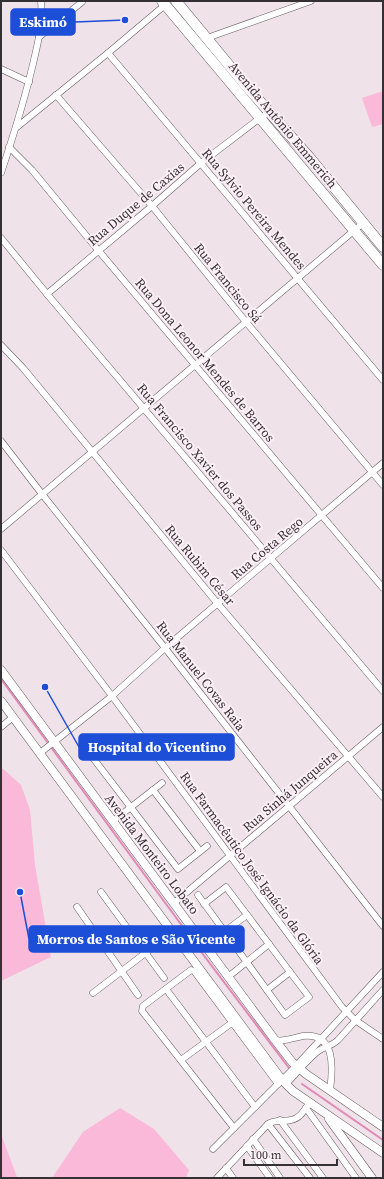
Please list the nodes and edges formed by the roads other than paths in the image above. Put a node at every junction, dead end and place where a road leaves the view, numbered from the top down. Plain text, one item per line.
1 (41, 1) edge
2 (176, 1) edge
3 (312, 1) edge
4 (82, 2) edge
5 (163, 3) edge
6 (296, 3) edge
7 (39, 36) junction
8 (207, 38) junction
9 (108, 53) junction
10 (1, 69) edge
11 (29, 82) junction
12 (56, 96) junction
13 (270, 112) junction
14 (260, 118) junction
15 (16, 127) junction
16 (9, 147) junction
17 (310, 158) junction
18 (201, 163) junction
19 (300, 166) junction
20 (1, 174) edge
21 (152, 206) junction
22 (363, 223) junction
23 (354, 231) junction
24 (1, 238) edge
25 (383, 246) edge
26 (98, 250) junction
27 (383, 265) edge
28 (298, 279) junction
29 (47, 294) junction
30 (246, 322) junction
31 (1, 345) edge
32 (195, 365) junction
33 (383, 380) edge
34 (144, 408) junction
35 (1, 441) edge
36 (92, 452) junction
37 (383, 463) edge
38 (372, 472) junction
39 (383, 485) edge
40 (42, 494) junction
41 (322, 516) junction
42 (1, 529) edge
43 (1, 550) edge
44 (271, 558) junction
45 (383, 588) edge
46 (218, 604) junction
47 (165, 648) junction
48 (1, 670) edge
49 (383, 691) edge
50 (112, 696) junction
51 (1, 700) edge
52 (13, 717) junction
53 (1, 727) edge
54 (383, 727) edge
55 (52, 743) junction
56 (41, 752) junction
57 (349, 756) junction
58 (93, 758) dead end
59 (162, 783) dead end
60 (154, 790) junction
61 (383, 797) edge
62 (289, 806) junction
63 (131, 807) junction
64 (113, 821) junction
65 (207, 846) dead end
66 (200, 851) junction
67 (229, 856) junction
68 (101, 892) dead end
69 (198, 895) dead end
70 (174, 903) junction
71 (204, 904) junction
72 (76, 907) dead end
73 (247, 915) junction
74 (383, 926) edge
75 (173, 932) junction
76 (224, 932) junction
77 (269, 944) junction
78 (146, 953) junction
79 (246, 962) junction
80 (122, 971) junction
81 (290, 972) junction
82 (383, 972) edge
83 (228, 977) junction
84 (164, 978) dead end
85 (166, 989) junction
86 (267, 990) junction
87 (383, 990) edge
88 (93, 993) dead end
89 (138, 995) dead end
90 (344, 1010) junction
91 (355, 1020) junction
92 (233, 1022) junction
93 (275, 1040) junction
94 (320, 1040) junction
95 (383, 1040) edge
96 (206, 1042) junction
97 (327, 1047) junction
98 (181, 1060) junction
99 (298, 1068) junction
100 (282, 1083) junction
101 (330, 1090) junction
102 (308, 1105) junction
103 (256, 1107) junction
104 (325, 1114) junction
105 (280, 1120) junction
106 (268, 1124) junction
107 (383, 1127) edge
108 (234, 1128) junction
109 (253, 1139) junction
110 (247, 1146) junction
111 (213, 1149) dead end
112 (383, 1153) edge
113 (226, 1168) junction
114 (217, 1178) edge
115 (233, 1178) edge
116 (270, 1178) edge
117 (280, 1178) edge
118 (310, 1178) edge
119 (323, 1178) edge
120 (356, 1178) edge
121 (372, 1178) edge

1 - 7 street
2 - 8 main road, Avenida Antônio Emmerich
3 - 6 street
4 - 7 street
5 - 9 street
5 - 14 main road, Avenida Antônio Emmerich
6 - 8 street
7 - 11 street
8 - 13 main road, Avenida Antônio Emmerich
9 - 12 street
9 - 18 street, Rua Sylvio Pereira Mendes
10 - 11 street
11 - 15 street
12 - 15 street
12 - 21 street, Rua Francisco Sá
13 - 14 street, Rua Duque de Caxias
13 - 17 main road, Avenida Antônio Emmerich
14 - 18 street, Rua Duque de Caxias
14 - 19 main road, Avenida Antônio Emmerich
15 - 16 street
16 - 20 street
16 - 26 street, Rua Dona Leonor Mendes de Barros
17 - 19 main road
17 - 22 main road, Avenida Antônio Emmerich
18 - 21 street, Rua Duque de Caxias
18 - 28 street, Rua Sylvio Pereira Mendes
19 - 23 main road, Avenida Antônio Emmerich
21 - 26 street, Rua Duque de Caxias
21 - 30 street, Rua Francisco Sá
22 - 23 street
22 - 25 main road, Avenida Antônio Emmerich
23 - 27 main road, Avenida Antônio Emmerich
23 - 28 street
24 - 29 street, Rua Francisco Xavier dos Passos
26 - 29 street, Rua Duque de Caxias
26 - 32 street, Rua Dona Leonor Mendes de Barros
28 - 30 street
28 - 33 street, Rua Sylvio Pereira Mendes
29 - 34 street, Rua Francisco Xavier dos Passos
30 - 32 street
30 - 38 street, Rua Francisco Sá
31 - 36 street, Rua Rubim César
32 - 34 street
32 - 41 street, Rua Dona Leonor Mendes de Barros
34 - 36 street
34 - 44 street, Rua Francisco Xavier dos Passos
35 - 40 street, Rua Manuel Covas Raia
36 - 40 street
36 - 46 street, Rua Rubim César
37 - 38 street, Rua Costa Rego
38 - 39 street, Rua Francisco Sá
38 - 41 street, Rua Costa Rego
40 - 42 street
40 - 47 street, Rua Manuel Covas Raia
41 - 44 street, Rua Costa Rego
41 - 45 street, Rua Dona Leonor Mendes de Barros
43 - 50 street, Rua Farmacêutico José Ignácio da Glória
44 - 46 street, Rua Costa Rego
44 - 49 street, Rua Francisco Xavier dos Passos
46 - 47 street, Rua Costa Rego
46 - 57 street, Rua Rubim César
47 - 50 street, Rua Costa Rego
47 - 62 street, Rua Manuel Covas Raia
48 - 55 street, Avenida Monteiro Lobato
50 - 55 street, Rua Costa Rego
50 - 67 street, Rua Farmacêutico José Ignácio da Glória
51 - 52 street
52 - 53 street
52 - 56 street
54 - 57 street, Rua Sinhá Junqueira
55 - 56 street, Rua Costa Rego
55 - 64 street, Avenida Monteiro Lobato
56 - 75 street
57 - 61 street, Rua Rubim César
57 - 62 street, Rua Sinhá Junqueira
58 - 63 street
59 - 60 street
60 - 63 street
60 - 66 street
62 - 67 street, Rua Sinhá Junqueira
62 - 74 street, Rua Manuel Covas Raia
63 - 64 street
63 - 66 street
64 - 70 street, Avenida Monteiro Lobato
65 - 66 street
67 - 70 street, Rua Sinhá Junqueira
67 - 90 street, Rua Farmacêutico José Ignácio da Glória
68 - 78 street
69 - 71 street
70 - 83 street, Avenida Monteiro Lobato
71 - 73 street
71 - 76 street
72 - 80 street
73 - 76 street
73 - 77 street
75 - 78 street
75 - 100 street
76 - 79 street
77 - 79 street
77 - 81 street
78 - 80 street
78 - 84 street
79 - 83 street
79 - 86 street
80 - 88 street
80 - 89 street
81 - 86 street
81 - 86 street
82 - 90 street
83 - 93 street, Avenida Monteiro Lobato
85 - 92 street
85 - 96 street
85 - 98 street
87 - 91 street
90 - 91 street, Rua Farmacêutico José Ignácio da Glória
90 - 94 street
91 - 95 street, Rua Farmacêutico José Ignácio da Glória
91 - 97 street
92 - 96 street
92 - 100 street
93 - 94 street
93 - 99 street, Avenida Monteiro Lobato
94 - 97 street
94 - 99 street
96 - 98 street
96 - 103 street
97 - 99 street
97 - 101 street
98 - 108 street
99 - 100 street
99 - 101 street, Avenida Monteiro Lobato
100 - 102 street
100 - 103 street
101 - 107 street, Avenida Monteiro Lobato
102 - 104 street
102 - 105 street
102 - 120 street
103 - 108 street
104 - 112 street
104 - 121 street
105 - 106 street
105 - 119 street
106 - 109 street
106 - 118 street
108 - 111 street
109 - 110 street
109 - 117 street
110 - 113 street
110 - 116 street
113 - 114 street
113 - 115 street

